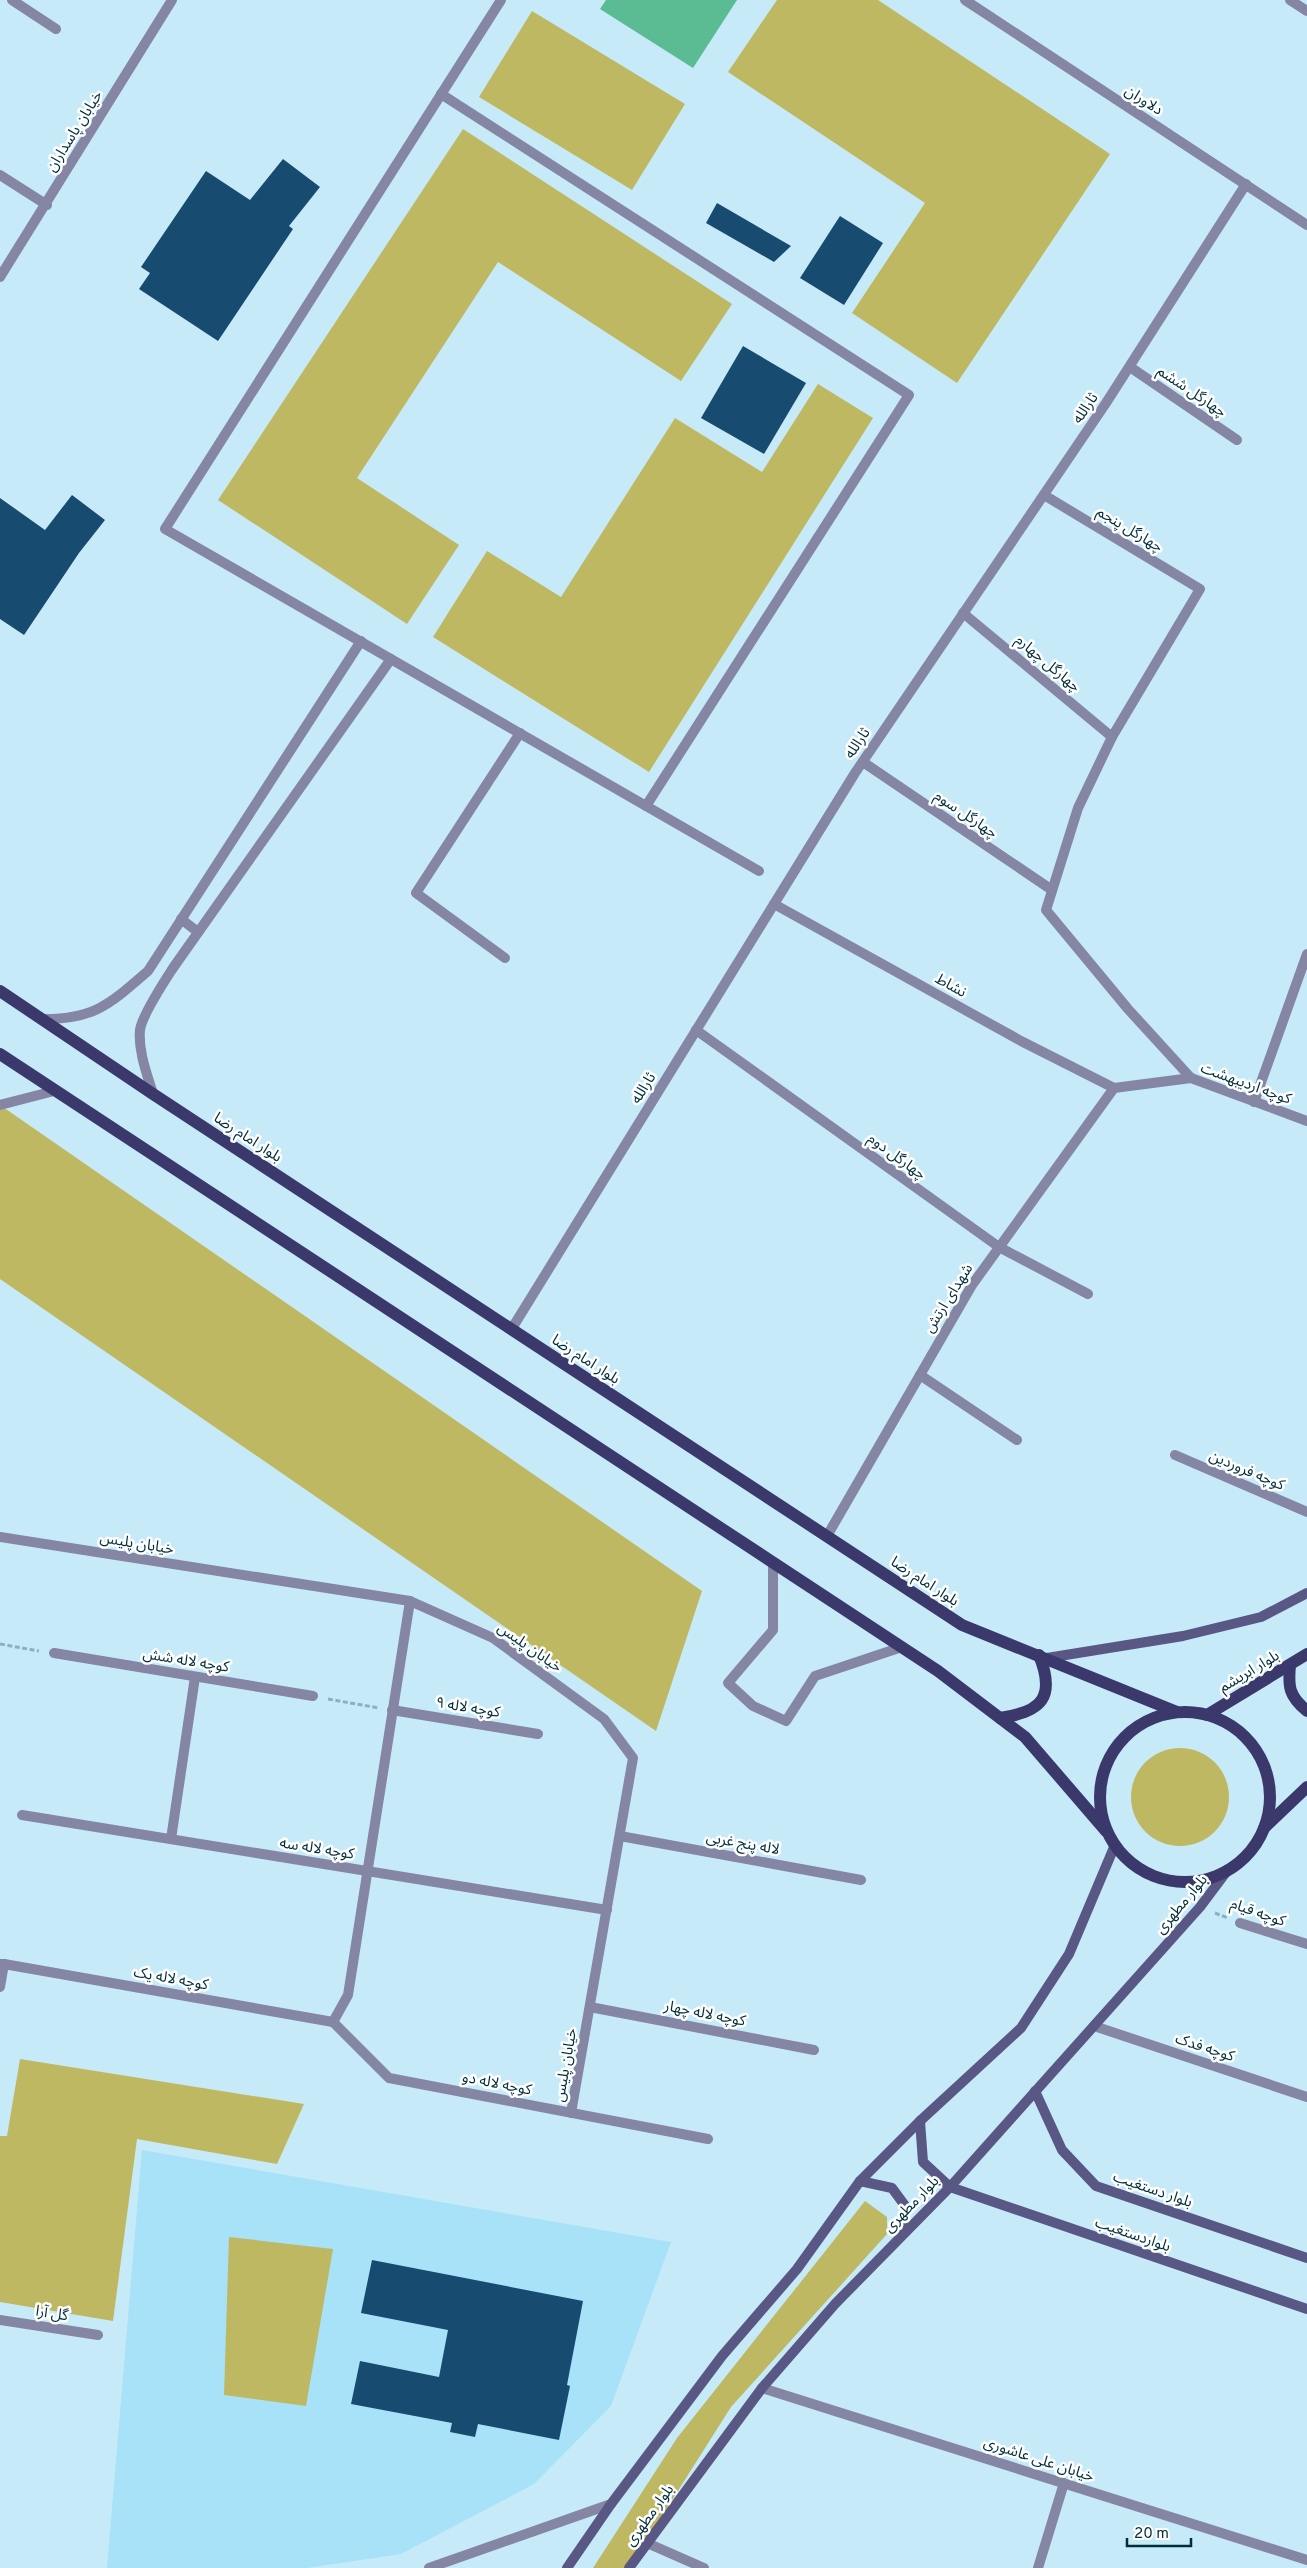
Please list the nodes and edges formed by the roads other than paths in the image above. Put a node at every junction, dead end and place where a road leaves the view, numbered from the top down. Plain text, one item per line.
1 (12, 0) edge
2 (172, 0) edge
3 (501, 0) edge
4 (965, 0) edge
5 (1290, 0) edge
6 (1307, 11) edge
7 (56, 30) dead end
8 (441, 94) junction
9 (0, 175) edge
10 (1246, 184) junction
11 (47, 205) junction
12 (1307, 225) edge
13 (0, 277) edge
14 (1130, 367) junction
15 (1237, 440) dead end
16 (1044, 494) junction
17 (963, 613) junction
18 (361, 641) junction
19 (391, 658) junction
20 (520, 733) junction
21 (1112, 737) junction
22 (863, 762) junction
23 (646, 806) junction
24 (758, 871) dead end
25 (1052, 890) junction
26 (774, 904) junction
27 (181, 919) junction
28 (198, 932) junction
29 (1307, 954) edge
30 (505, 958) dead end
31 (0, 991) edge
32 (41, 1019) junction
33 (696, 1030) junction
34 (0, 1054) edge
35 (1191, 1078) junction
36 (1114, 1088) junction
37 (54, 1091) junction
38 (153, 1094) junction
39 (1254, 1102) junction
40 (0, 1105) edge
41 (1307, 1121) edge
42 (999, 1247) junction
43 (1088, 1294) dead end
44 (511, 1330) junction
45 (920, 1375) junction
46 (1017, 1440) dead end
47 (1175, 1455) dead end
48 (1307, 1512) edge
49 (827, 1536) junction
50 (0, 1537) edge
51 (773, 1562) junction
52 (1307, 1592) edge
53 (410, 1601) junction
54 (902, 1647) junction
55 (54, 1653) road end
56 (1307, 1654) edge
57 (1043, 1657) junction
58 (1290, 1665) junction
59 (195, 1677) junction
60 (313, 1696) road end
61 (392, 1710) junction
62 (1307, 1711) edge
63 (1177, 1712) junction
64 (1207, 1715) junction
65 (1000, 1718) junction
66 (538, 1734) dead end
67 (1307, 1787) edge
68 (22, 1816) dead end
69 (1264, 1828) junction
70 (1106, 1832) junction
71 (620, 1836) junction
72 (171, 1840) junction
73 (1115, 1844) junction
74 (367, 1871) junction
75 (1227, 1871) junction
76 (861, 1880) dead end
77 (607, 1910) junction
78 (1240, 1922) road end
79 (1307, 1944) edge
80 (2, 1964) edge
81 (0, 1987) edge
82 (590, 2006) junction
83 (333, 2022) junction
84 (1094, 2026) junction
85 (814, 2050) dead end
86 (1035, 2092) junction
87 (1307, 2097) edge
88 (571, 2113) junction
89 (920, 2120) junction
90 (708, 2139) dead end
91 (860, 2181) junction
92 (950, 2187) junction
93 (900, 2238) junction
94 (1307, 2258) edge
95 (1307, 2309) edge
96 (0, 2320) edge
97 (98, 2335) dead end
98 (762, 2388) junction
99 (1064, 2483) junction
100 (611, 2504) junction
101 (647, 2543) junction
102 (1307, 2560) edge
103 (429, 2568) edge
104 (567, 2568) edge
105 (629, 2568) edge
106 (704, 2568) edge
107 (1038, 2568) edge

1 - 7 street
2 - 11 street, خیابان پاسداران
3 - 8 street
4 - 10 street, دلاوران
5 - 6 street
8 - 18 street
8 - 23 street
9 - 11 street
10 - 12 street, دلاوران
10 - 14 street, ثارالله
11 - 13 street, خیابان پاسداران
14 - 15 street, چهارگل ششم
14 - 16 street, ثارالله
16 - 17 street, ثارالله
16 - 21 street, چهارگل پنجم
17 - 21 street, چهارگل چهارم
17 - 22 street, ثارالله
18 - 19 street
18 - 27 street
19 - 20 street
19 - 28 street
20 - 23 street
20 - 30 street
21 - 25 street
22 - 25 street, چهارگل سوم
22 - 26 street, ثارالله
23 - 24 street
25 - 35 street
26 - 33 street, ثارالله
26 - 36 street, نشاط
27 - 28 street
27 - 32 street
28 - 38 street
29 - 39 street
31 - 32 main road, بلوار امام رضا
32 - 38 main road, بلوار امام رضا
33 - 42 street, چهارگل دوم
33 - 44 street, ثارالله
34 - 37 main road
35 - 36 street, کوچه اردیبهشت
35 - 39 street, کوچه اردیبهشت
36 - 42 street, شهدای ارتش
37 - 40 street
37 - 51 main road
38 - 44 main road, بلوار امام رضا
39 - 41 street, کوچه اردیبهشت
42 - 43 street, چهارگل دوم
42 - 45 street, شهدای ارتش
44 - 49 main road, بلوار امام رضا
45 - 46 street
45 - 49 street, شهدای ارتش
47 - 48 street, کوچه فروردین
49 - 57 main road, بلوار امام رضا
50 - 53 street, خیابان پلیس
51 - 54 main road
51 - 54 street
52 - 57 main road
53 - 61 street
53 - 71 street, خیابان پلیس
54 - 65 main road
55 - 59 street, کوچه لاله شش
56 - 58 main road, بلوار ابریشم
57 - 63 main road, بلوار امام رضا
57 - 65 main road
58 - 62 main road
58 - 64 main road, بلوار ابریشم
59 - 60 street, کوچه لاله شش
59 - 72 street
61 - 66 street, کوچه لاله ۹
61 - 74 street
63 - 64 main road
63 - 70 main road
64 - 69 main road
65 - 70 main road
67 - 69 main road
68 - 72 street, کوچه لاله سه
69 - 75 main road
70 - 73 main road
71 - 76 street, لاله پنج غربی
71 - 77 street, خیابان پلیس
72 - 74 street, کوچه لاله سه
73 - 75 main road
73 - 89 main road
74 - 77 street, کوچه لاله سه
74 - 83 street
75 - 84 main road, بلوار مطهری
77 - 82 street, خیابان پلیس
78 - 79 street, کوچه قیام
80 - 81 street
80 - 83 street, کوچه لاله یک
82 - 85 street, کوچه لاله چهار
82 - 88 street, خیابان پلیس
83 - 88 street, کوچه لاله دو
84 - 86 main road, بلوار مطهری
84 - 87 street, کوچه فدک
86 - 92 main road, بلوار مطهری
86 - 94 main road, بلوار دستغیب
88 - 90 street, کوچه لاله دو
89 - 91 main road
89 - 92 main road
91 - 93 main road
91 - 100 main road
92 - 93 main road, بلوار مطهری
92 - 95 main road, بلواردستغیب
93 - 98 main road, بلوار مطهری
96 - 97 street, گل آرا
98 - 99 street, خیابان علی عاشوری
98 - 101 main road, بلوار مطهری
99 - 102 street, خیابان علی عاشوری
99 - 107 street
100 - 103 street
100 - 104 main road
101 - 105 main road, بلوار مطهری
101 - 106 street

